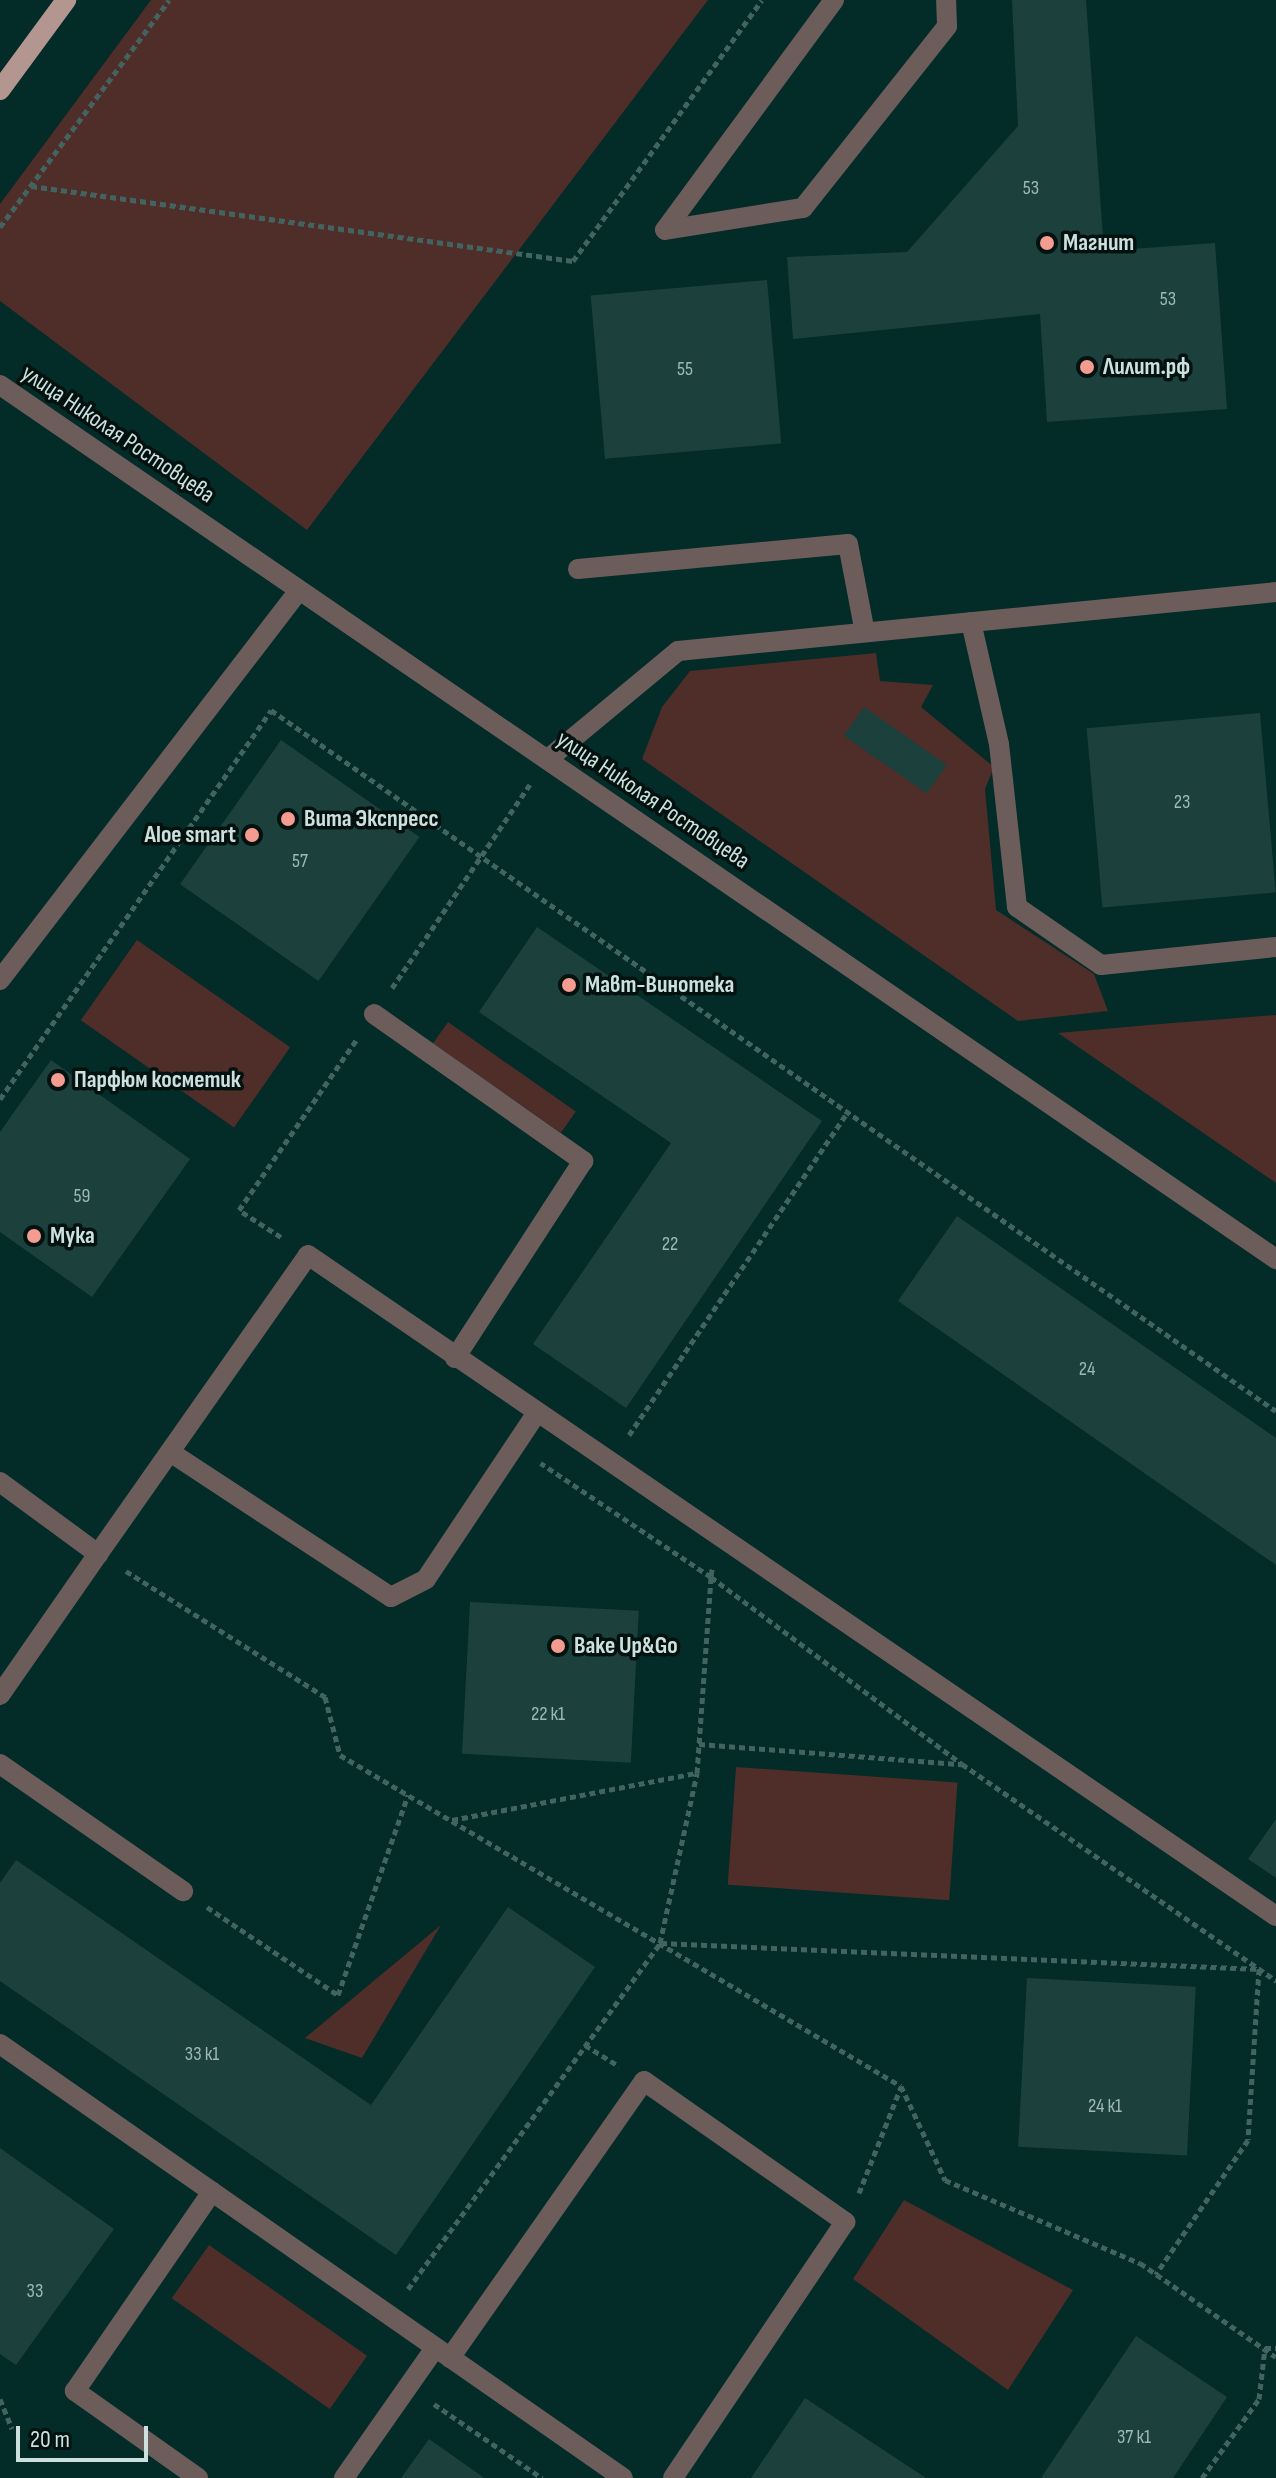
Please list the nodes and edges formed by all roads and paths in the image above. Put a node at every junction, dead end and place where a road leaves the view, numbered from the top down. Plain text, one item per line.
1 (66, 0) edge
2 (169, 0) edge
3 (762, 0) edge
4 (834, 0) edge
5 (946, 0) edge
6 (0, 90) edge
7 (31, 186) junction
8 (0, 227) edge
9 (0, 385) edge
10 (578, 569) dead end
11 (299, 591) junction
12 (1276, 592) edge
13 (971, 622) junction
14 (864, 628) junction
15 (548, 759) junction
16 (1276, 947) edge
17 (0, 980) edge
18 (374, 1014) dead end
19 (0, 1099) edge
20 (848, 1111) junction
21 (1276, 1259) edge
22 (455, 1358) junction
23 (1276, 1411) edge
24 (536, 1414) junction
25 (515, 1445) junction
26 (170, 1452) junction
27 (609, 1464) junction
28 (0, 1482) edge
29 (98, 1554) junction
30 (711, 1577) junction
31 (0, 1695) edge
32 (699, 1744) junction
33 (0, 1764) edge
34 (962, 1764) junction
35 (697, 1773) junction
36 (408, 1795) junction
37 (451, 1820) junction
38 (183, 1891) joint
39 (1276, 1916) edge
40 (660, 1943) junction
41 (1259, 1969) junction
42 (1276, 1981) edge
43 (0, 2044) edge
44 (212, 2192) junction
45 (1156, 2274) junction
46 (388, 2315) junction
47 (1265, 2348) junction
48 (1276, 2348) edge
49 (442, 2353) junction
50 (1276, 2357) edge
51 (408, 2386) junction
52 (0, 2399) edge
53 (12, 2429) dead end
54 (198, 2478) edge
55 (344, 2478) edge
56 (542, 2478) edge
57 (623, 2478) edge
58 (673, 2478) edge
59 (1202, 2478) edge

1 - 6 main road
2 - 7 path
3 - 7 path
4 - 5 street
7 - 8 path
9 - 11 street, улица Николая Ростовцева
10 - 14 street
11 - 15 street, улица Николая Ростовцева
11 - 17 street
12 - 13 street
13 - 14 street
13 - 16 street
14 - 15 street
15 - 21 street, улица Николая Ростовцева
18 - 22 street
19 - 20 path
20 - 23 path
20 - 27 path
22 - 24 street
22 - 26 street
24 - 25 street
24 - 27 street
25 - 26 street
25 - 30 path
26 - 29 street
27 - 39 street
28 - 29 street
29 - 31 street
29 - 36 path
30 - 32 path
30 - 34 path
32 - 34 path
32 - 35 path
33 - 38 street
34 - 41 path
35 - 37 path
35 - 40 path
36 - 37 path
36 - 38 path
37 - 40 path
40 - 41 path
40 - 45 path
40 - 46 path
41 - 42 path
41 - 45 path
43 - 44 street
44 - 46 street
44 - 54 street
45 - 47 path
46 - 49 street
47 - 48 path
47 - 50 path
47 - 59 path
49 - 51 street
49 - 57 street
49 - 58 street
51 - 55 street
51 - 56 path
52 - 53 path

